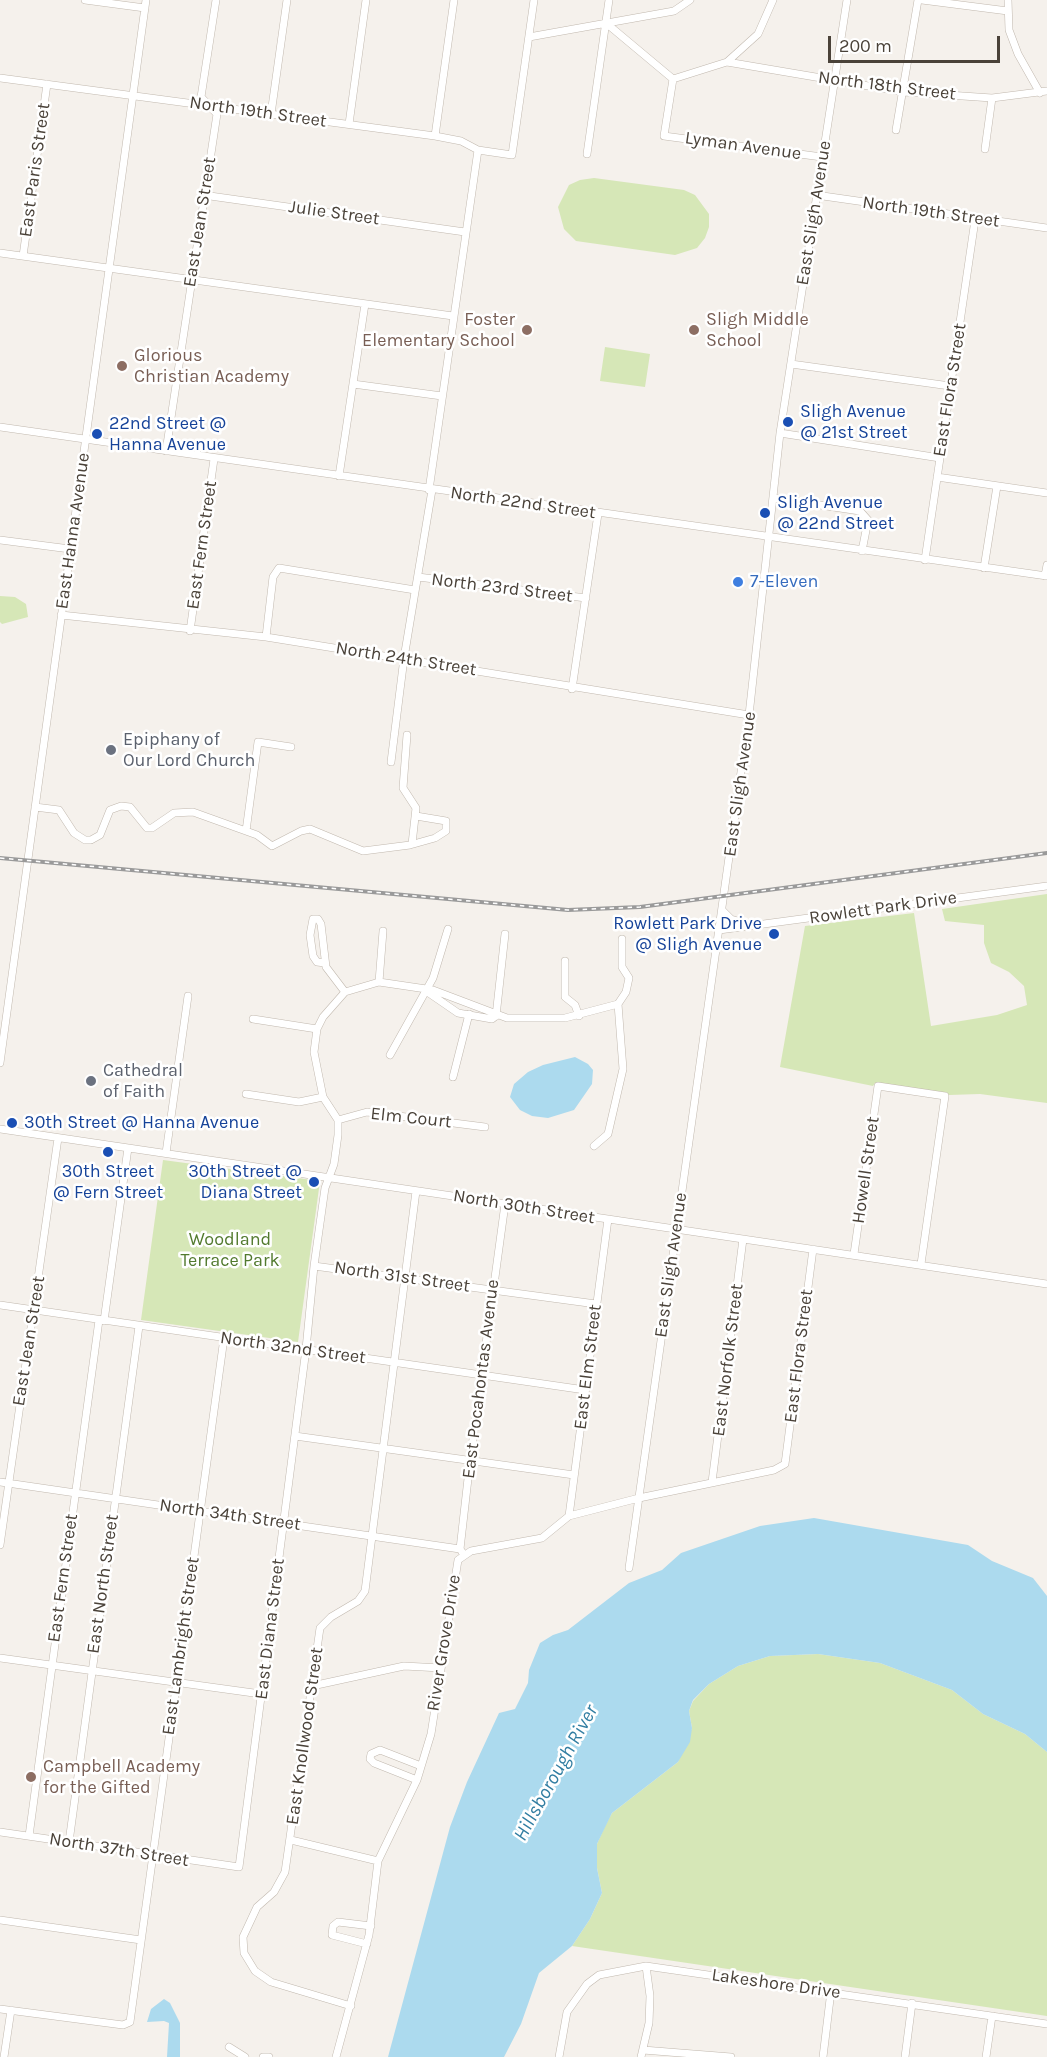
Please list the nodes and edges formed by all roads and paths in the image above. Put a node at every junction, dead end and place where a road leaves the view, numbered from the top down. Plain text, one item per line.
1 (85, 0) edge
2 (146, 0) edge
3 (216, 0) edge
4 (287, 0) edge
5 (366, 0) edge
6 (454, 0) edge
7 (534, 0) edge
8 (609, 0) edge
9 (690, 0) edge
10 (773, 0) edge
11 (847, 0) edge
12 (920, 0) edge
13 (1008, 0) edge
14 (145, 8) junction
15 (1008, 11) junction
16 (606, 23) junction
17 (529, 37) junction
18 (727, 62) junction
19 (0, 78) edge
20 (673, 79) junction
21 (834, 81) junction
22 (47, 84) junction
23 (904, 92) junction
24 (1044, 92) edge
25 (133, 94) junction
26 (992, 98) junction
27 (210, 105) junction
28 (271, 114) junction
29 (349, 124) junction
30 (896, 130) dead end
31 (435, 136) junction
32 (985, 149) dead end
33 (478, 150) junction
34 (587, 154) dead end
35 (822, 157) junction
36 (203, 195) junction
37 (816, 195) junction
38 (975, 220) junction
39 (1047, 228) edge
40 (465, 232) junction
41 (0, 253) edge
42 (23, 256) junction
43 (109, 268) junction
44 (191, 279) junction
45 (365, 303) junction
46 (453, 316) junction
47 (790, 364) junction
48 (353, 384) junction
49 (950, 387) junction
50 (442, 396) junction
51 (0, 428) edge
52 (780, 433) junction
53 (85, 440) junction
54 (166, 452) junction
55 (940, 458) junction
56 (214, 459) junction
57 (339, 476) junction
58 (937, 477) junction
59 (997, 486) junction
60 (430, 490) junction
61 (1047, 493) edge
62 (773, 498) junction
63 (598, 514) junction
64 (769, 538) junction
65 (0, 540) edge
66 (70, 549) junction
67 (862, 551) junction
68 (925, 560) junction
69 (1047, 565) edge
70 (984, 568) junction
71 (1046, 576) edge
72 (418, 577) junction
73 (416, 590) junction
74 (586, 598) junction
75 (61, 615) junction
76 (190, 631) junction
77 (266, 638) junction
78 (405, 658) junction
79 (573, 687) junction
80 (750, 715) junction
81 (407, 735) dead end
82 (291, 747) dead end
83 (392, 762) dead end
84 (35, 807) junction
85 (416, 816) junction
86 (246, 831) junction
87 (412, 844) junction
88 (1047, 886) edge
89 (722, 910) junction
90 (752, 926) junction
91 (448, 929) dead end
92 (719, 930) junction
93 (383, 931) dead end
94 (506, 934) dead end
95 (622, 939) dead end
96 (565, 961) dead end
97 (325, 963) junction
98 (379, 982) junction
99 (426, 990) junction
100 (345, 992) junction
101 (188, 996) dead end
102 (618, 1004) junction
103 (471, 1006) junction
104 (468, 1016) junction
105 (495, 1016) junction
106 (579, 1016) junction
107 (253, 1019) dead end
108 (3, 1025) edge
109 (316, 1029) junction
110 (390, 1055) dead end
111 (0, 1063) edge
112 (453, 1077) dead end
113 (246, 1094) dead end
114 (323, 1097) junction
115 (339, 1120) junction
116 (485, 1127) dead end
117 (0, 1129) edge
118 (58, 1138) junction
119 (594, 1146) dead end
120 (128, 1148) junction
121 (166, 1153) junction
122 (329, 1178) junction
123 (416, 1191) junction
124 (505, 1204) junction
125 (608, 1219) junction
126 (675, 1228) junction
127 (743, 1239) junction
128 (813, 1249) junction
129 (854, 1254) junction
130 (921, 1264) junction
131 (314, 1266) junction
132 (404, 1278) junction
133 (1047, 1284) edge
134 (493, 1290) junction
135 (597, 1304) junction
136 (0, 1305) edge
137 (34, 1310) junction
138 (101, 1320) junction
139 (139, 1326) junction
140 (224, 1338) junction
141 (306, 1349) junction
142 (396, 1362) junction
143 (482, 1376) junction
144 (585, 1390) junction
145 (295, 1436) junction
146 (384, 1447) junction
147 (470, 1461) junction
148 (785, 1464) joint
149 (574, 1475) junction
150 (0, 1482) edge
151 (712, 1482) junction
152 (9, 1484) junction
153 (75, 1493) junction
154 (639, 1498) junction
155 (115, 1499) junction
156 (200, 1511) junction
157 (569, 1516) junction
158 (284, 1523) junction
159 (374, 1536) junction
160 (0, 1545) edge
161 (462, 1551) junction
162 (629, 1568) dead end
163 (0, 1658) edge
164 (51, 1665) junction
165 (441, 1668) junction
166 (91, 1671) junction
167 (177, 1683) junction
168 (312, 1686) junction
169 (261, 1695) junction
170 (421, 1766) junction
171 (417, 1780) junction
172 (0, 1832) edge
173 (29, 1836) junction
174 (291, 1840) junction
175 (69, 1842) junction
176 (152, 1855) junction
177 (378, 1860) junction
178 (239, 1867) joint
179 (0, 1920) edge
180 (370, 1926) junction
181 (141, 1940) junction
182 (367, 1944) junction
183 (646, 1966) junction
184 (831, 1991) junction
185 (912, 2003) junction
186 (351, 2006) junction
187 (0, 2008) edge
188 (11, 2010) junction
189 (992, 2016) junction
190 (1047, 2024) edge
191 (229, 2047) dead end
192 (642, 2054) edge
193 (4, 2057) edge
194 (246, 2057) edge
195 (263, 2057) edge
196 (269, 2057) edge
197 (336, 2057) edge
198 (559, 2057) edge
199 (730, 2057) edge
200 (823, 2057) edge
201 (905, 2057) edge
202 (986, 2057) edge

1 - 14 street
2 - 14 street, East Hanna Avenue
3 - 27 street, East Jean Street
4 - 28 street
5 - 29 street
6 - 31 street
7 - 17 street
8 - 16 street
9 - 16 street
10 - 18 street
11 - 21 street, East Sligh Avenue
12 - 15 street
12 - 23 street
13 - 15 street
14 - 25 street, East Hanna Avenue
15 - 24 street
16 - 17 street
16 - 20 street
16 - 34 street
17 - 33 street, North 19th Street
18 - 20 street
18 - 21 street, North 18th Street
19 - 22 street, North 19th Street
20 - 35 street, Lyman Avenue
21 - 23 street, North 18th Street
21 - 35 street, East Sligh Avenue
22 - 25 street, North 19th Street
22 - 42 street, East Paris Street
23 - 26 street, North 18th Street
23 - 30 street
24 - 26 street, North 18th Street
25 - 27 street, North 19th Street
25 - 43 street, East Hanna Avenue
26 - 32 street
27 - 28 street, North 19th Street
27 - 36 street, East Jean Street
28 - 29 street, North 19th Street
29 - 31 street, North 19th Street
31 - 33 street, North 19th Street
33 - 40 street
35 - 37 street, East Sligh Avenue
36 - 40 street, Julie Street
36 - 44 street, East Jean Street
37 - 38 street, North 19th Street
37 - 47 street, East Sligh Avenue
38 - 39 street, North 19th Street
38 - 49 street, East Flora Street
40 - 46 street
41 - 42 street
42 - 43 street
43 - 44 street
43 - 53 street, East Hanna Avenue
44 - 45 street
44 - 54 street, East Jean Street
45 - 46 street
45 - 48 street
46 - 50 street
47 - 49 street
47 - 52 street, East Sligh Avenue
48 - 50 street
48 - 57 street
49 - 55 street, East Flora Street
50 - 60 street
51 - 53 street, North 22nd Street
52 - 55 street
52 - 62 street, East Sligh Avenue
53 - 54 street, North 22nd Street
53 - 66 street, East Hanna Avenue
54 - 56 street, North 22nd Street
55 - 58 street, East Flora Street
56 - 57 street, North 22nd Street
56 - 76 street, East Fern Street
57 - 60 street, North 22nd Street
58 - 59 street
58 - 68 street, East Flora Street
59 - 61 street
59 - 70 street
60 - 63 street, North 22nd Street
60 - 72 street
62 - 64 street, East Sligh Avenue
62 - 67 street
63 - 64 street, North 22nd Street
63 - 74 street
64 - 67 street, North 22nd Street
64 - 80 street, East Sligh Avenue
65 - 66 street
66 - 75 street, East Hanna Avenue
67 - 68 street, North 22nd Street
68 - 70 street, North 22nd Street
69 - 71 street
70 - 71 street, North 22nd Street
72 - 73 street
72 - 74 street, North 23rd Street
73 - 77 street, North 23rd Street
73 - 78 street
74 - 79 street
75 - 76 street, North 24th Street
75 - 84 street, East Hanna Avenue
76 - 77 street, North 24th Street
77 - 78 street, North 24th Street
78 - 79 street, North 24th Street
78 - 83 street
79 - 80 street, North 24th Street
80 - 89 street, East Sligh Avenue
81 - 85 street
82 - 86 street
84 - 86 street
84 - 108 street, East Hanna Avenue
85 - 87 street
85 - 87 street
86 - 87 street
88 - 90 street, Rowlett Park Drive
89 - 90 street
89 - 92 street, East Sligh Avenue
90 - 92 street, Rowlett Park Drive
91 - 99 street
92 - 126 street, East Sligh Avenue
93 - 98 street
94 - 105 street
95 - 102 street
96 - 106 street
97 - 97 street
97 - 100 street
98 - 99 street
98 - 100 street
99 - 103 street
99 - 104 street
99 - 110 street
100 - 109 street
101 - 121 street
102 - 106 street
102 - 119 street
103 - 104 street
103 - 105 street
104 - 105 street
104 - 112 street
105 - 106 street
107 - 109 street
108 - 111 street, East Hanna Avenue
109 - 114 street
113 - 114 street
114 - 115 street
115 - 116 street, Elm Court
115 - 122 street, East Diana Street
117 - 118 street, North 30th Street
118 - 120 street, North 30th Street
118 - 137 street, East Jean Street
120 - 121 street, North 30th Street
120 - 138 street, East Fern Street
121 - 122 street, North 30th Street
122 - 123 street, North 30th Street
122 - 131 street, East Diana Street
123 - 124 street, North 30th Street
123 - 132 street, East Knollwood Street
124 - 125 street, North 30th Street
124 - 134 street, East Pocahontas Avenue
125 - 126 street, North 30th Street
125 - 135 street, East Elm Street
126 - 127 street, North 30th Street
126 - 154 street, East Sligh Avenue
127 - 128 street, North 30th Street
127 - 151 street, East Norfolk Street
128 - 129 street, North 30th Street
128 - 148 street, East Flora Street
129 - 130 street, North 30th Street
129 - 130 street, Howell Street
130 - 133 street, North 30th Street
131 - 132 street, North 31st Street
131 - 141 street, East Diana Street
132 - 134 street, North 31st Street
132 - 142 street, East Knollwood Street
134 - 135 street, North 31st Street
134 - 143 street, East Pocahontas Avenue
135 - 144 street, East Elm Street
136 - 137 street, North 32nd Street
137 - 138 street, North 32nd Street
137 - 152 street, East Jean Street
138 - 139 street, North 32nd Street
138 - 153 street, East Fern Street
139 - 140 street, North 32nd Street
139 - 155 street, East North Street
140 - 141 street, North 32nd Street
140 - 156 street, East Lambright Street
141 - 142 street, North 32nd Street
141 - 145 street, East Diana Street
142 - 143 street, North 32nd Street
142 - 146 street, East Knollwood Street
143 - 144 street, North 32nd Street
143 - 147 street, East Pocahontas Avenue
144 - 149 street, East Elm Street
145 - 146 street
145 - 158 street, East Diana Street
146 - 147 street
146 - 159 street, East Knollwood Street
147 - 149 street
147 - 161 street, East Pocahontas Avenue
148 - 151 street, River Grove Drive
149 - 157 street, East Elm Street
150 - 152 street, North 34th Street
151 - 154 street, River Grove Drive
152 - 153 street, North 34th Street
152 - 160 street, East Jean Street
153 - 155 street, North 34th Street
153 - 164 street, East Fern Street
154 - 157 street, River Grove Drive
154 - 162 street, East Sligh Avenue
155 - 156 street, North 34th Street
155 - 166 street, East North Street
156 - 158 street, North 34th Street
156 - 167 street, East Lambright Street
157 - 161 street, River Grove Drive
158 - 159 street, North 34th Street
158 - 169 street, East Diana Street
159 - 161 street, North 34th Street
159 - 168 street, East Knollwood Street
161 - 165 street, River Grove Drive
163 - 164 street
164 - 166 street
164 - 173 street, East Fern Street
165 - 168 street
165 - 170 street, River Grove Drive
166 - 167 street
166 - 175 street, East North Street
167 - 169 street
167 - 176 street, East Lambright Street
168 - 174 street, East Knollwood Street
169 - 178 street, East Diana Street
170 - 171 street, River Grove Drive
170 - 171 street
171 - 177 street, River Grove Drive
172 - 173 street, North 37th Street
173 - 175 street, North 37th Street
174 - 177 street
174 - 186 street, East Knollwood Street
175 - 176 street, North 37th Street
176 - 178 street, North 37th Street
176 - 181 street, East Lambright Street
177 - 180 street, River Grove Drive
179 - 181 street
180 - 182 street, River Grove Drive
180 - 182 street
181 - 188 street, East Lambright Street
182 - 186 street, River Grove Drive
183 - 184 street, Lakeshore Drive
183 - 192 street
183 - 198 street, Lakeshore Drive
184 - 185 street, Lakeshore Drive
184 - 200 street
185 - 189 street, Lakeshore Drive
185 - 201 street
186 - 197 street, River Grove Drive
187 - 188 street
188 - 193 street
189 - 190 street, Lakeshore Drive
189 - 202 street
191 - 194 street
192 - 199 street
195 - 196 street

